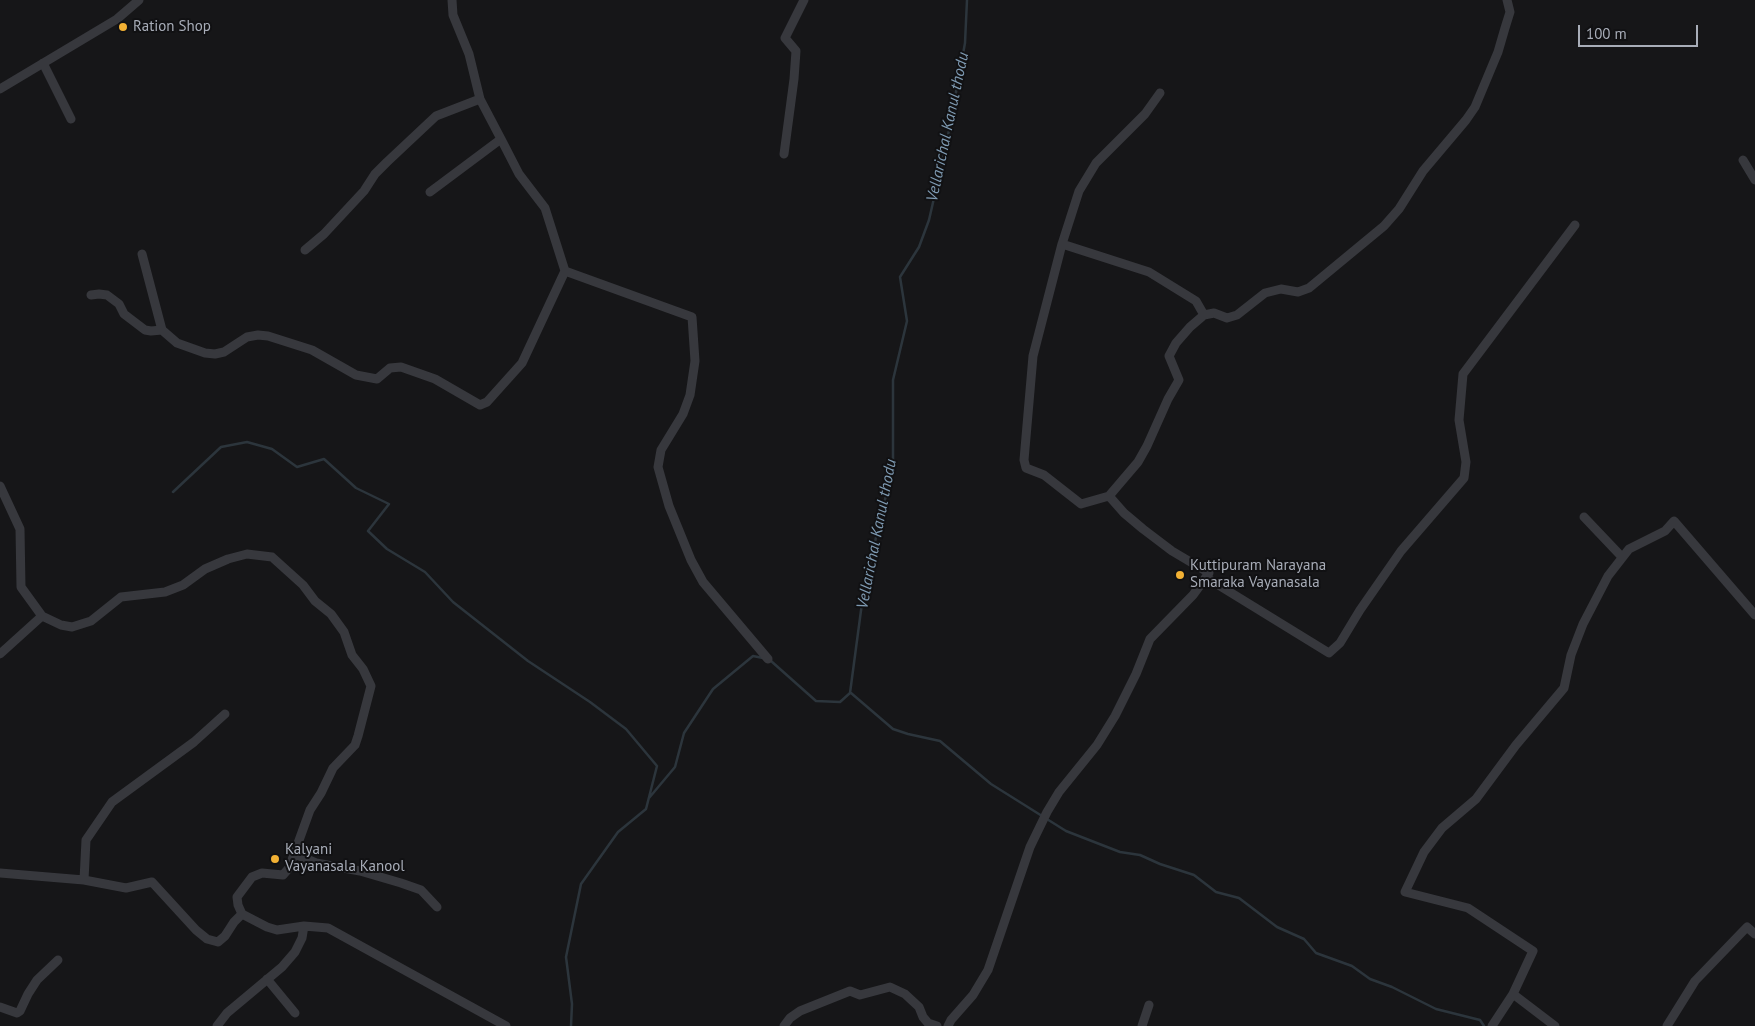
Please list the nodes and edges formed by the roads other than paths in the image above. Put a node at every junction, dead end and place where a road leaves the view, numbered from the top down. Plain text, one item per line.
1 (139, 0) edge
2 (452, 0) edge
3 (804, 0) edge
4 (1507, 0) edge
5 (43, 63) junction
6 (0, 89) edge
7 (1160, 94) dead end
8 (480, 99) junction
9 (71, 119) dead end
10 (501, 139) junction
11 (784, 154) dead end
12 (1743, 160) dead end
13 (1755, 180) edge
14 (430, 192) dead end
15 (1575, 225) dead end
16 (1062, 244) junction
17 (305, 250) dead end
18 (142, 254) dead end
19 (565, 271) junction
20 (91, 294) dead end
21 (1204, 315) junction
22 (162, 330) junction
23 (0, 486) edge
24 (1109, 496) junction
25 (1584, 517) dead end
26 (1622, 558) junction
27 (1206, 578) junction
28 (42, 616) junction
29 (1755, 616) edge
30 (0, 654) edge
31 (768, 659) dead end
32 (225, 714) dead end
33 (295, 854) junction
34 (0, 873) edge
35 (84, 880) junction
36 (437, 907) dead end
37 (242, 914) junction
38 (304, 926) junction
39 (1755, 934) edge
40 (58, 960) dead end
41 (267, 979) junction
42 (1513, 994) junction
43 (1149, 1005) dead end
44 (0, 1007) edge
45 (295, 1013) dead end
46 (217, 1026) edge
47 (506, 1026) edge
48 (784, 1026) edge
49 (937, 1026) edge
50 (948, 1026) edge
51 (1142, 1026) edge
52 (1492, 1026) edge
53 (1555, 1026) edge
54 (1667, 1026) edge

1 - 5 street
2 - 8 street
3 - 11 street
4 - 21 street
5 - 6 street
5 - 9 street
7 - 16 street
8 - 10 street
8 - 17 street
10 - 14 street
10 - 19 street
12 - 13 street
15 - 27 street
16 - 21 street
16 - 24 street
18 - 22 street
19 - 22 street
19 - 31 street
20 - 22 street
21 - 24 street
23 - 28 street
24 - 27 street
25 - 26 street
26 - 29 street
26 - 42 street
27 - 50 street
28 - 30 street
28 - 33 street
32 - 35 street
33 - 36 street
33 - 37 street
34 - 35 street
35 - 37 street
37 - 38 street
38 - 41 street
38 - 47 street
39 - 54 street
40 - 44 street
41 - 45 street
41 - 46 street
42 - 52 street
42 - 53 street
43 - 51 street
48 - 49 street

